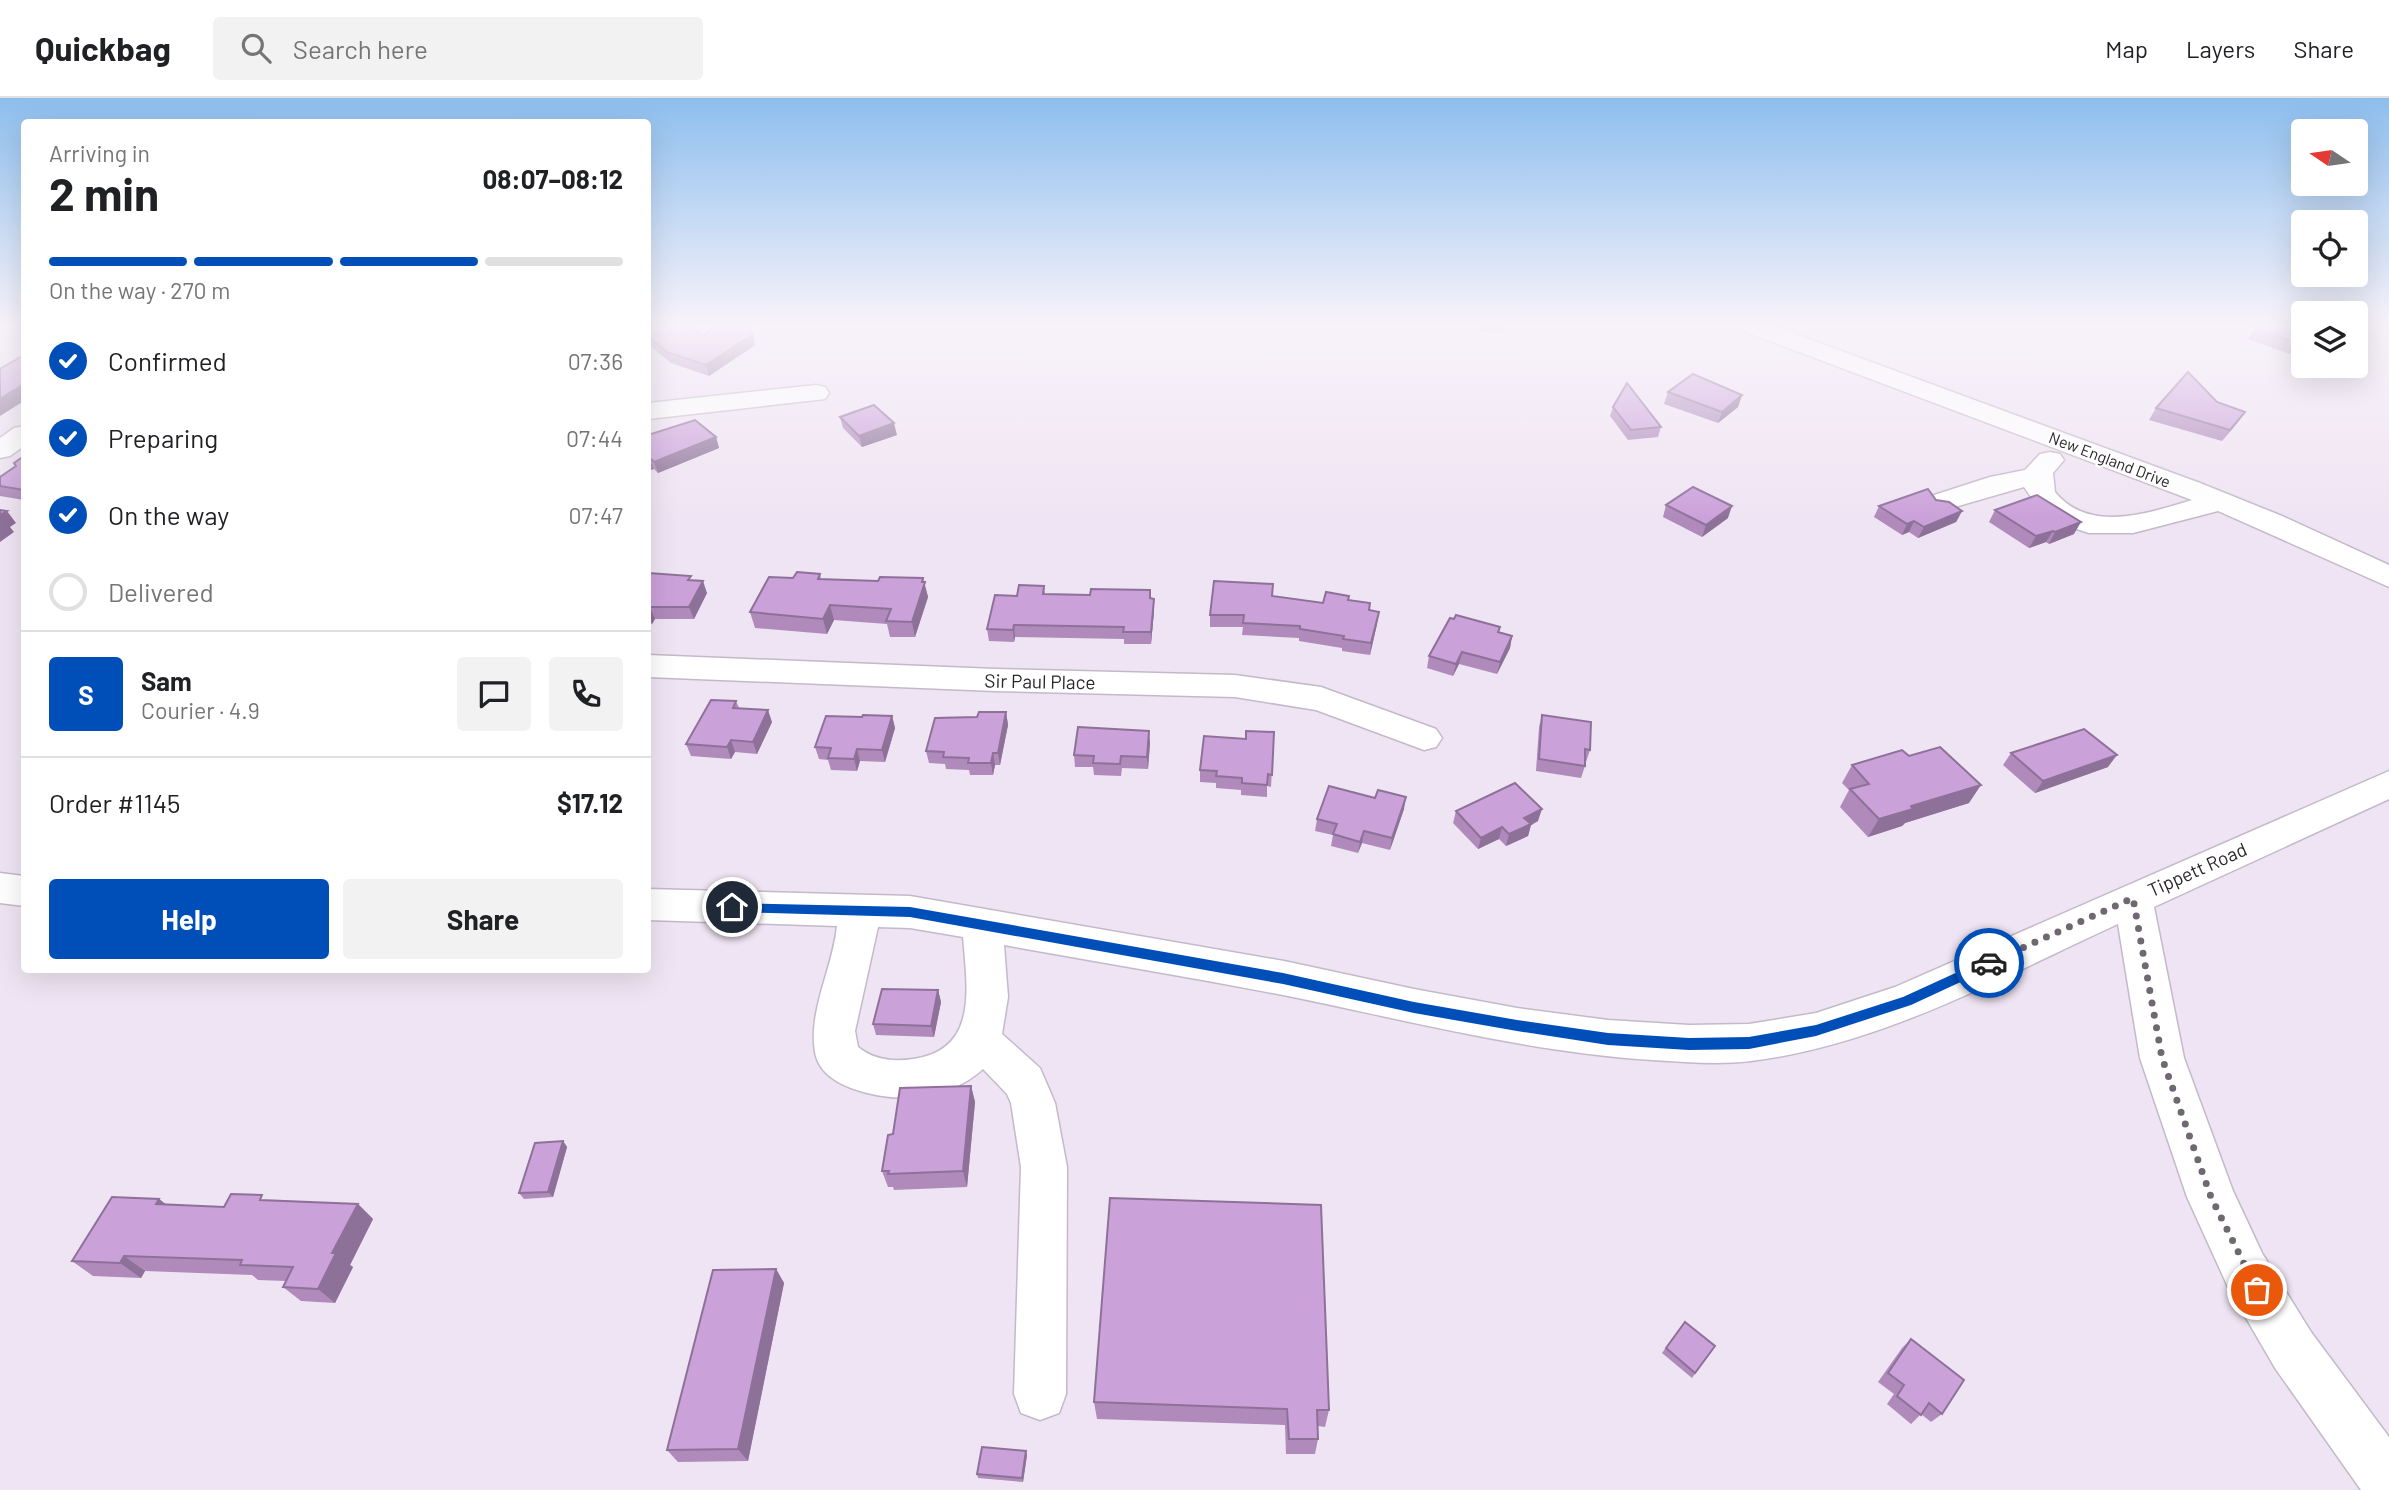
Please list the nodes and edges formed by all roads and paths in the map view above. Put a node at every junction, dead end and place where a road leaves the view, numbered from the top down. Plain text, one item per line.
1 (1923, 389) edge
2 (816, 393) dead end
3 (651, 411) edge
4 (21, 436) edge
5 (2067, 442) junction
6 (0, 450) edge
7 (2038, 476) junction
8 (2220, 501) junction
9 (1941, 502) edge
10 (2389, 577) edge
11 (651, 666) edge
12 (1424, 738) dead end
13 (2389, 784) edge
14 (0, 888) edge
15 (21, 891) edge
16 (2133, 898) junction
17 (651, 905) edge
18 (859, 911) junction
19 (982, 926) junction
20 (978, 1041) junction
21 (1040, 1394) dead end
22 (2389, 1482) edge

1 - 5 street, New England Drive
2 - 3 street
4 - 6 street
5 - 7 street
5 - 8 street, New England Drive
7 - 8 street
7 - 9 street
8 - 10 street, New England Drive
11 - 12 street, Sir Paul Place
13 - 16 street, Tippett Road
14 - 15 street
16 - 19 street, Tippett Road
16 - 22 street
17 - 18 street, Tippett Road
18 - 19 street, Tippett Road
18 - 20 street
19 - 20 street
20 - 21 street

